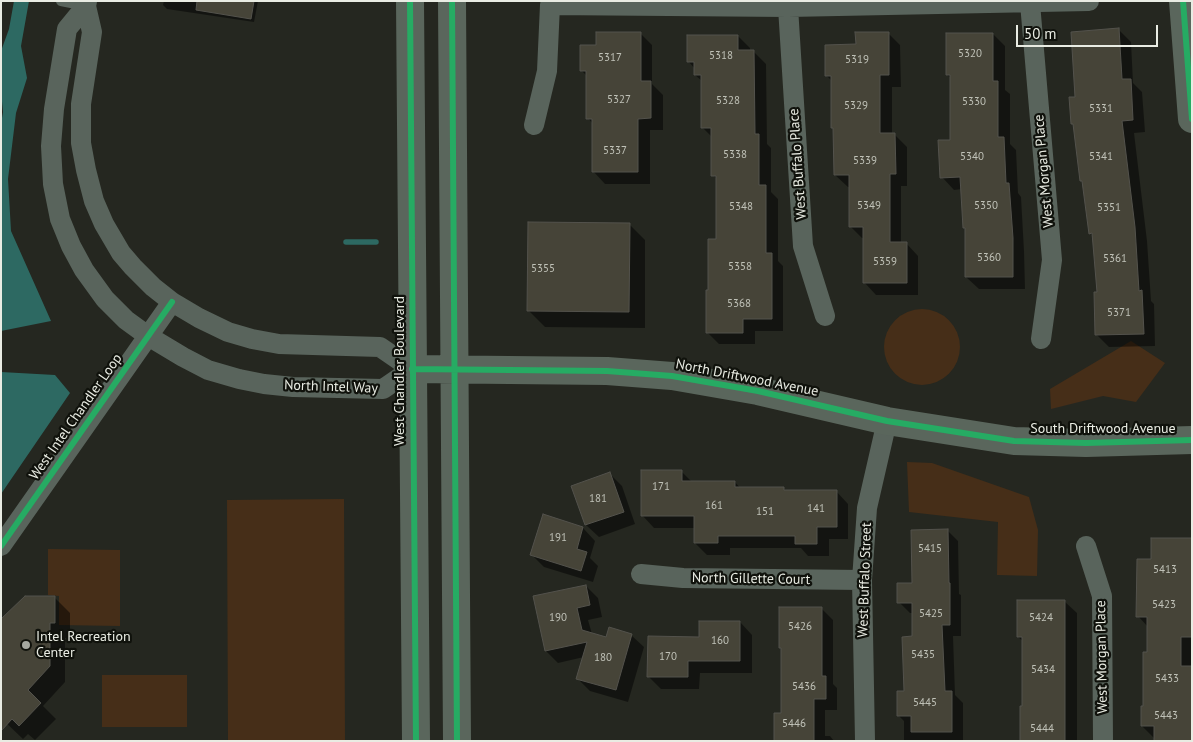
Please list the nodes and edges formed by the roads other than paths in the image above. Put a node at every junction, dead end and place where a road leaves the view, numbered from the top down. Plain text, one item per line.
1 (61, 1) edge
2 (410, 1) edge
3 (452, 1) edge
4 (1089, 1) edge
5 (1183, 1) edge
6 (1030, 3) junction
7 (87, 4) edge
8 (788, 7) junction
9 (1192, 119) edge
10 (534, 125) dead end
11 (172, 302) junction
12 (826, 316) dead end
13 (148, 336) junction
14 (1041, 339) dead end
15 (412, 369) junction
16 (454, 369) junction
17 (887, 421) junction
18 (1192, 440) edge
19 (1014, 442) joint
20 (1, 546) edge
21 (1086, 546) dead end
22 (641, 574) dead end
23 (862, 580) junction
24 (416, 741) edge
25 (457, 741) edge
26 (866, 741) edge
27 (1103, 741) edge

1 - 7 lane
2 - 15 main road, West Chandler Boulevard
3 - 16 main road
4 - 6 street
5 - 9 main road
6 - 8 street
6 - 14 street, West Morgan Place
7 - 11 street
7 - 13 street
8 - 10 street
8 - 12 street, West Buffalo Place
11 - 13 street, West Intel Chandler Loop
11 - 15 street
13 - 15 street, North Intel Way
13 - 20 street, West Intel Chandler Loop
15 - 16 main road, North Driftwood Avenue
15 - 24 main road, West Chandler Boulevard
16 - 17 main road, North Driftwood Avenue
16 - 25 main road
17 - 19 main road, North Driftwood Avenue
17 - 23 street, West Buffalo Street
18 - 19 main road, South Driftwood Avenue
21 - 27 street, West Morgan Place
22 - 23 street, North Gillette Court
23 - 26 street, West Buffalo Street

